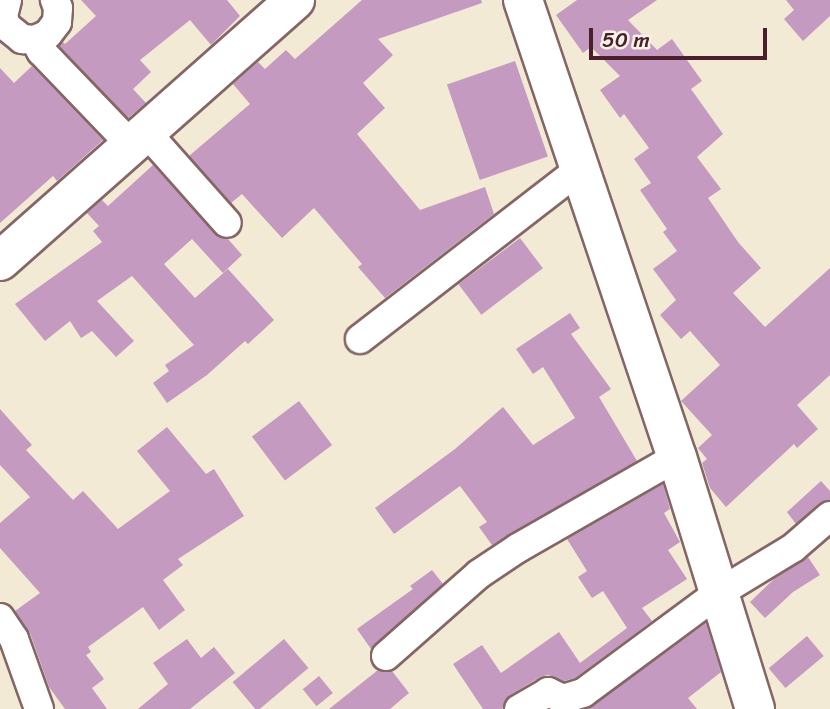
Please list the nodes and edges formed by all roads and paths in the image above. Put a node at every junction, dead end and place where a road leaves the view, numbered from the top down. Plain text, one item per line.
1 (7, 0) edge
2 (55, 0) edge
3 (295, 0) edge
4 (523, 0) edge
5 (35, 40) junction
6 (139, 140) junction
7 (579, 170) junction
8 (227, 223) dead end
9 (0, 261) edge
10 (360, 339) dead end
11 (677, 457) junction
12 (830, 516) edge
13 (718, 594) junction
14 (0, 618) edge
15 (386, 656) dead end
16 (39, 709) edge
17 (519, 709) edge
18 (755, 709) edge

1 - 5 street
2 - 5 street
3 - 6 main road
4 - 7 main road
5 - 6 street
6 - 8 street
6 - 9 main road
7 - 10 street
7 - 11 main road
11 - 13 main road
11 - 15 street
12 - 13 street
13 - 17 street
13 - 18 main road
14 - 16 street

